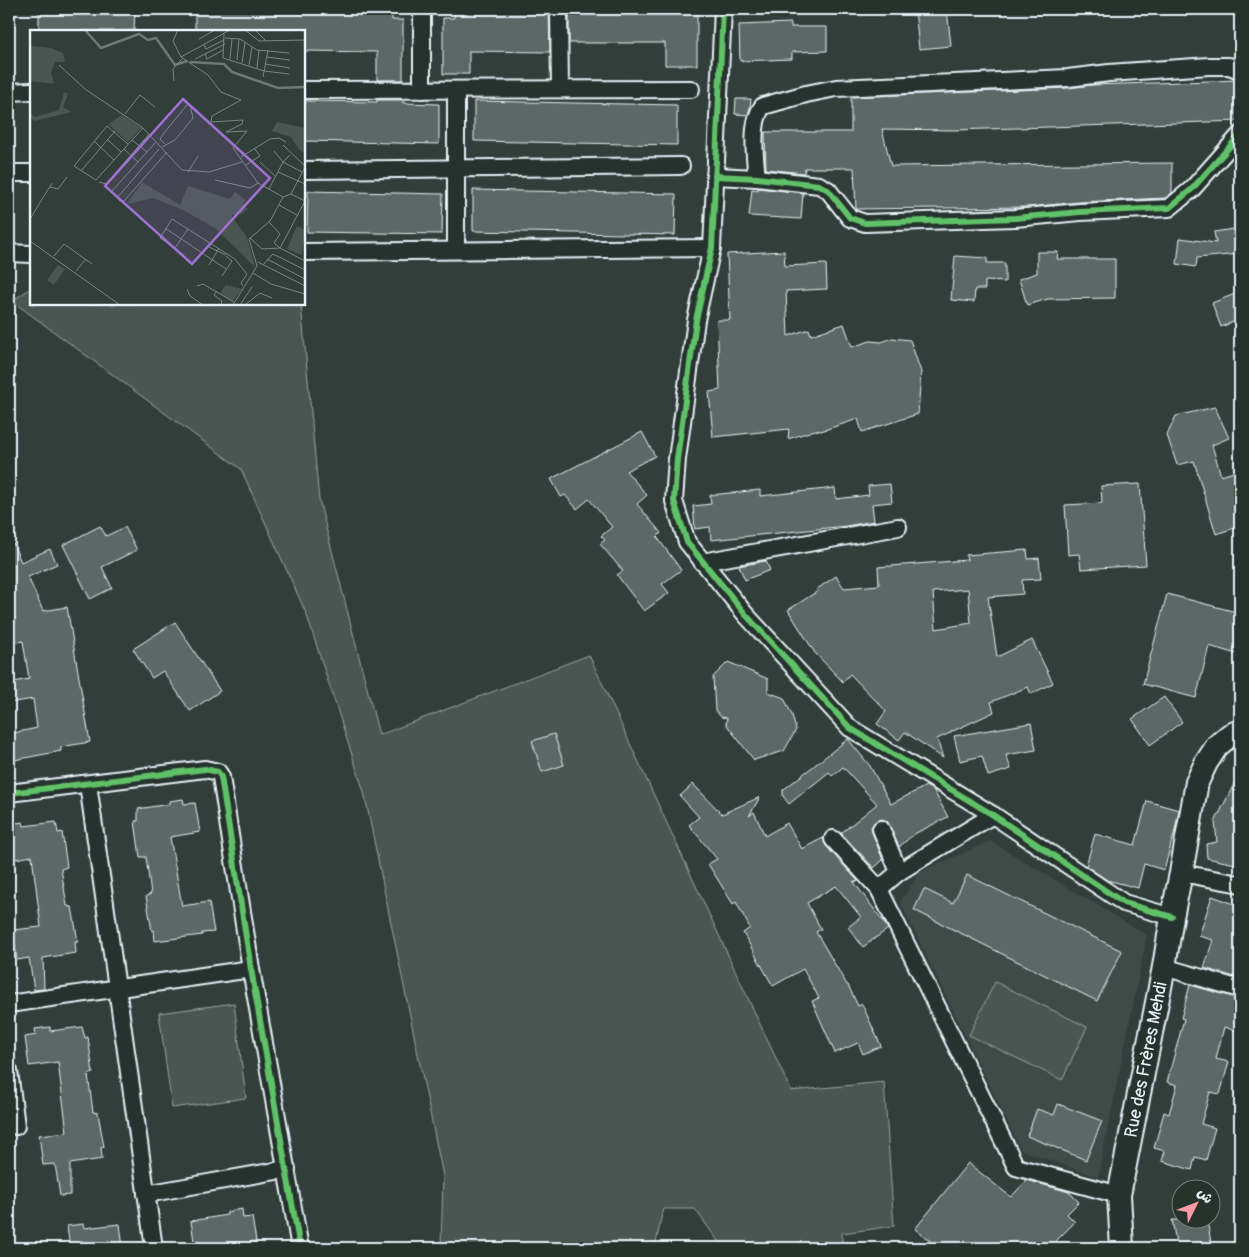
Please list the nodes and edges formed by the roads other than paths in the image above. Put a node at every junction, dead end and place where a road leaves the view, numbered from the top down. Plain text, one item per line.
1 (422, 9) edge
2 (559, 9) edge
3 (722, 9) edge
4 (1240, 70) edge
5 (560, 89) junction
6 (691, 89) dead end
7 (305, 90) edge
8 (422, 90) junction
9 (456, 90) junction
10 (30, 91) edge
11 (9, 92) edge
12 (1240, 135) edge
13 (681, 166) dead end
14 (456, 168) junction
15 (305, 170) edge
16 (30, 173) edge
17 (9, 174) edge
18 (715, 176) junction
19 (757, 178) junction
20 (712, 248) junction
21 (456, 250) junction
22 (305, 252) edge
23 (9, 253) edge
24 (30, 254) edge
25 (898, 527) dead end
26 (702, 562) junction
27 (1240, 731) edge
28 (88, 784) junction
29 (9, 793) edge
30 (994, 815) junction
31 (881, 829) dead end
32 (833, 839) dead end
33 (899, 872) junction
34 (1181, 873) junction
35 (1240, 884) edge
36 (879, 889) junction
37 (1172, 916) junction
38 (1164, 967) junction
39 (251, 969) junction
40 (116, 988) junction
41 (1240, 990) edge
42 (9, 1004) edge
43 (9, 1071) edge
44 (16, 1126) dead end
45 (286, 1169) junction
46 (146, 1194) junction
47 (1119, 1195) junction
48 (154, 1248) edge
49 (300, 1248) edge
50 (1122, 1248) edge

1 - 8 street
2 - 5 street
3 - 18 street
4 - 19 street
5 - 6 street
5 - 9 street
7 - 8 street
8 - 9 street
9 - 14 street
10 - 11 street
12 - 19 street
13 - 14 street
14 - 15 street
14 - 21 street
16 - 17 street
18 - 19 street
18 - 20 street
20 - 21 street
20 - 26 street
21 - 22 street
23 - 24 street
25 - 26 street
26 - 30 street
27 - 34 main road, Rue des Frères Mehdi
28 - 29 street
28 - 39 street
28 - 40 street
30 - 33 street
30 - 37 street
31 - 33 street
32 - 36 street
33 - 36 street
34 - 35 street
34 - 37 main road, Rue des Frères Mehdi
36 - 47 street
37 - 38 main road, Rue des Frères Mehdi
38 - 41 street
38 - 47 main road, Rue des Frères Mehdi
39 - 40 street
39 - 45 street
40 - 42 street
40 - 46 street
43 - 44 street
45 - 46 street
45 - 49 street
46 - 48 street
47 - 50 main road, Rue des Frères Mehdi

